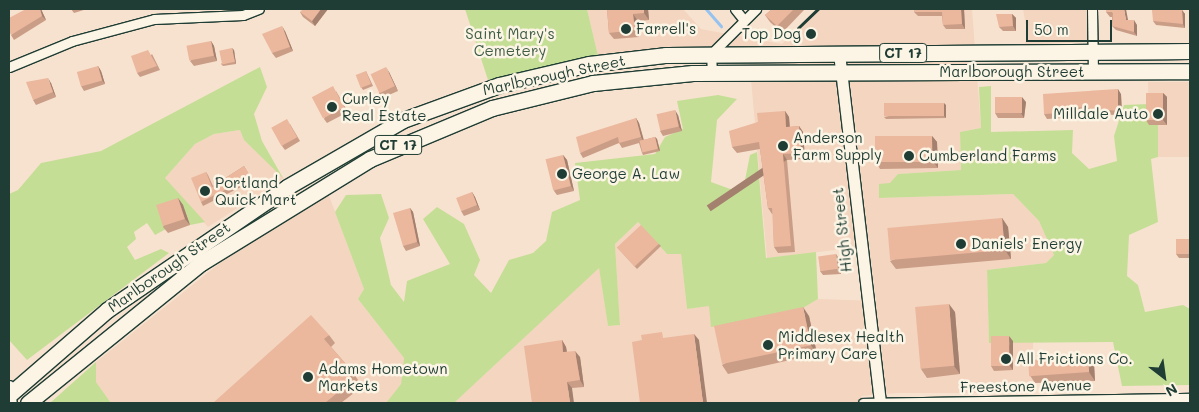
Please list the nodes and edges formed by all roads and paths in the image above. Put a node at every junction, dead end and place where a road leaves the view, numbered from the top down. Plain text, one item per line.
1 (153, 9) edge
2 (259, 9) edge
3 (735, 9) edge
4 (756, 9) edge
5 (1092, 9) edge
6 (154, 19) junction
7 (744, 20) junction
8 (1095, 51) junction
9 (1190, 51) edge
10 (839, 53) junction
11 (710, 54) junction
12 (9, 68) edge
13 (1190, 71) edge
14 (840, 72) junction
15 (1093, 72) junction
16 (712, 73) junction
17 (193, 248) junction
18 (202, 263) junction
19 (10, 394) edge
20 (1190, 398) edge
21 (880, 402) edge
22 (28, 403) edge
23 (863, 403) edge

1 - 6 street
2 - 6 street
3 - 7 street
4 - 7 street
5 - 8 street
6 - 12 street
7 - 11 street
8 - 9 highway, Marlborough Street / CT 17
8 - 10 highway, Marlborough Street / CT 17
8 - 15 street
10 - 11 highway, Marlborough Street / CT 17
10 - 14 street, High Street
11 - 16 street
11 - 17 highway, Marlborough Street / CT 17
13 - 15 highway, Marlborough Street / CT 17
14 - 15 highway, Marlborough Street / CT 17
14 - 16 highway, Marlborough Street / CT 17
14 - 21 street, High Street
16 - 18 highway, Marlborough Street / CT 17
17 - 18 highway
17 - 19 highway, Marlborough Street / CT 17
18 - 22 highway, Marlborough Street / CT 17
20 - 21 street, Freestone Avenue
21 - 23 street, Freestone Avenue

